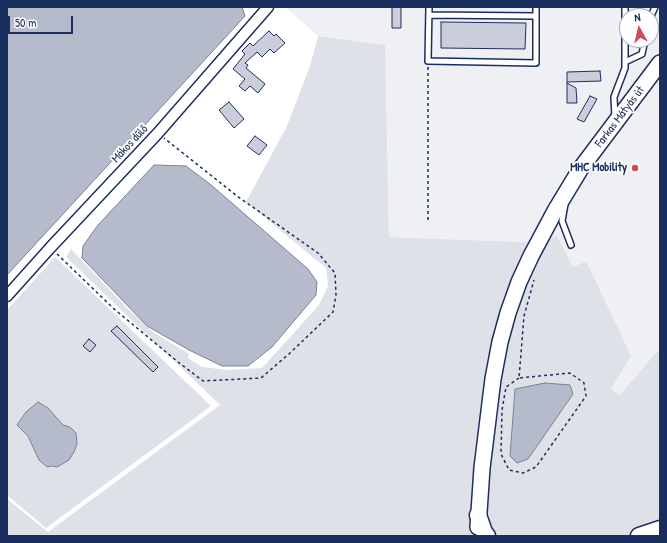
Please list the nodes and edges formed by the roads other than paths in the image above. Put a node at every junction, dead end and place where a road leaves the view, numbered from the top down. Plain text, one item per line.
1 (268, 7) edge
2 (429, 7) edge
3 (536, 7) edge
4 (625, 7) edge
5 (429, 15) junction
6 (536, 16) junction
7 (643, 48) edge
8 (625, 62) junction
9 (660, 63) edge
10 (615, 125) junction
11 (568, 189) junction
12 (571, 245) dead end
13 (7, 296) edge
14 (478, 515) junction
15 (660, 529) edge
16 (471, 536) edge
17 (477, 536) edge
18 (487, 536) edge
19 (639, 536) edge

1 - 13 street, Mákos dűlő
2 - 5 lane
3 - 6 lane
4 - 8 lane
5 - 6 lane
5 - 6 lane
7 - 8 lane
8 - 10 lane
9 - 10 street, Farkas Mátyás út
10 - 11 street, Farkas Mátyás út
11 - 12 lane
11 - 14 street, Farkas Mátyás út
14 - 16 main road
14 - 17 street, Farkas Mátyás út
14 - 18 main road
15 - 19 main road

